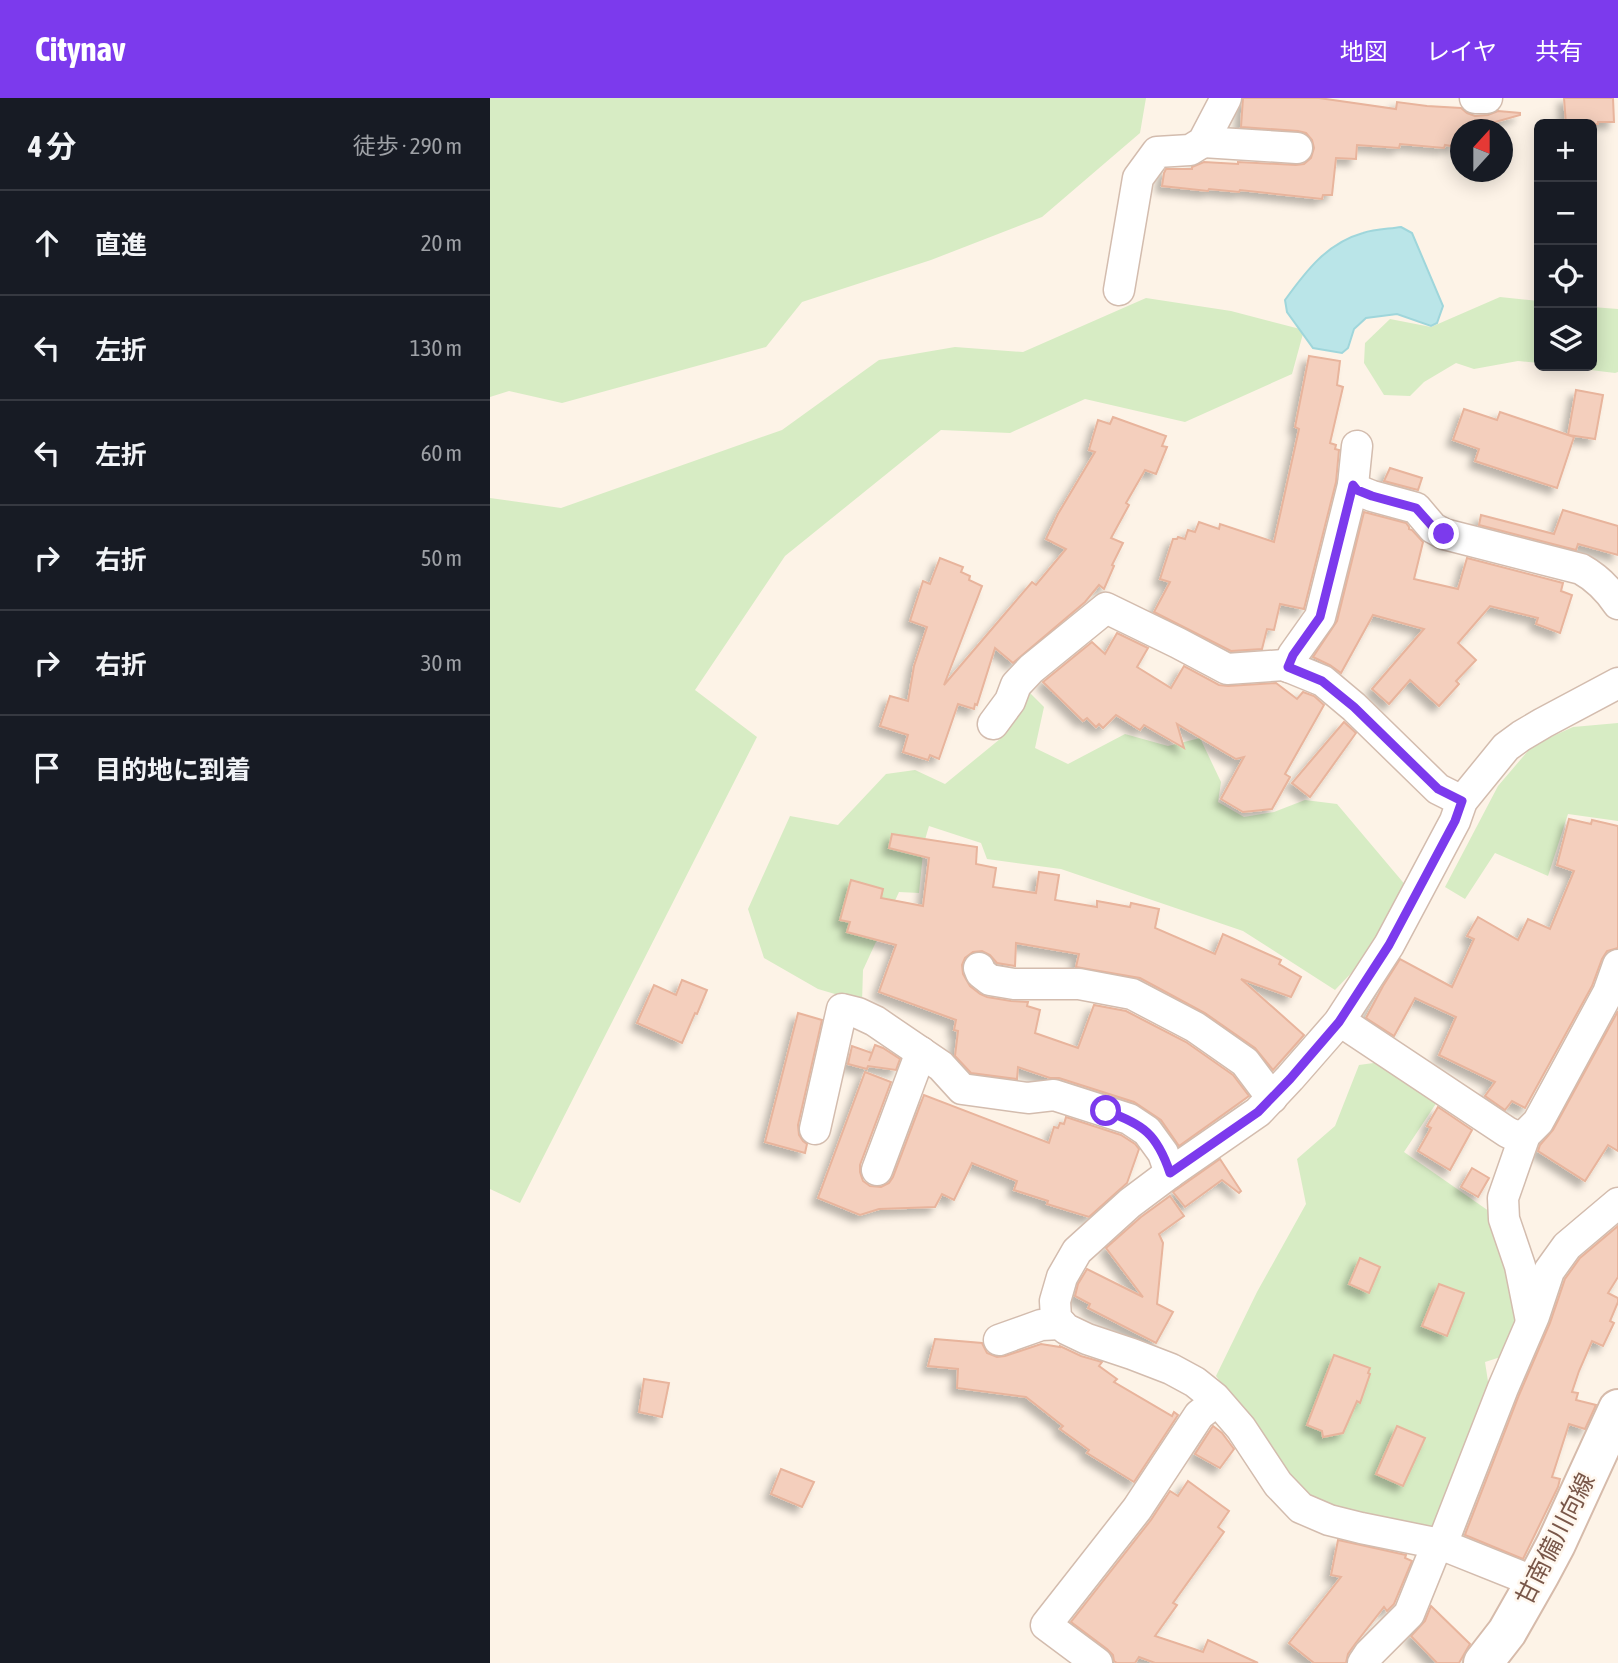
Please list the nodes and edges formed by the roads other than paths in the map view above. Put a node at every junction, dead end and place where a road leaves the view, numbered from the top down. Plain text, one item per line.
1 (1226, 98) edge
2 (1475, 98) edge
3 (1487, 98) edge
4 (1203, 142) junction
5 (1297, 148) dead end
6 (1119, 290) dead end
7 (1357, 446) dead end
8 (1353, 485) junction
9 (1618, 604) edge
10 (1288, 667) junction
11 (1618, 683) edge
12 (993, 724) dead end
13 (1462, 801) junction
14 (1618, 965) edge
15 (979, 968) dead end
16 (1340, 1021) junction
17 (921, 1052) junction
18 (1272, 1098) junction
19 (815, 1129) dead end
20 (1525, 1135) junction
21 (877, 1170) dead end
22 (1170, 1173) junction
23 (1618, 1203) edge
24 (1531, 1322) junction
25 (1061, 1324) junction
26 (999, 1340) dead end
27 (1217, 1401) junction
28 (1618, 1409) edge
29 (1440, 1544) junction
30 (1535, 1582) junction
31 (1097, 1663) edge
32 (1363, 1663) edge
33 (1483, 1663) edge

1 - 4 street
2 - 3 street
4 - 5 street
4 - 6 street
7 - 8 street
8 - 9 street
8 - 10 street
10 - 12 street
10 - 13 street
11 - 13 street
13 - 16 street
14 - 20 street
15 - 18 street
16 - 18 street
16 - 20 street
17 - 19 street
17 - 21 street
17 - 22 street
18 - 22 street
20 - 24 street
22 - 25 street
23 - 24 street
24 - 29 street
25 - 26 street
25 - 27 street
27 - 29 street
27 - 31 street
28 - 30 main road, 甘南備川向線
29 - 30 street
29 - 32 street
30 - 33 main road, 甘南備川向線

